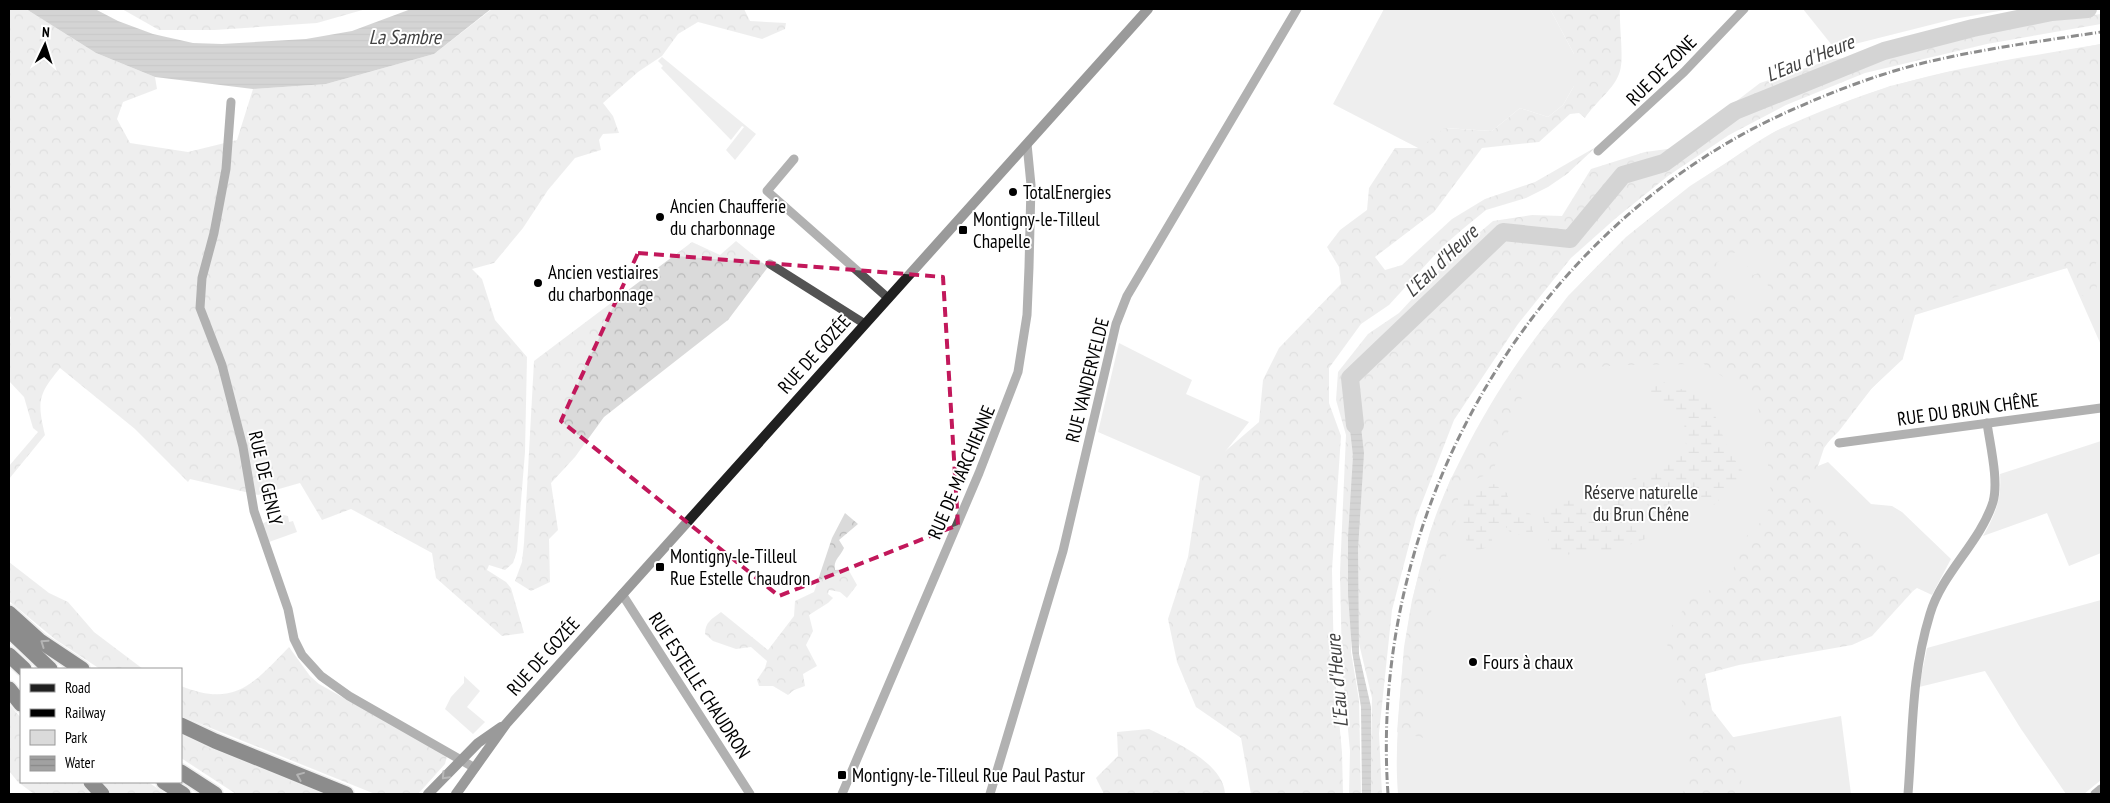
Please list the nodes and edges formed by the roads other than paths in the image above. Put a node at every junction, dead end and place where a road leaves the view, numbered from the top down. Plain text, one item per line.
1 (1148, 9) edge
2 (1297, 9) edge
3 (1744, 9) edge
4 (231, 102) dead end
5 (1027, 144) junction
6 (1598, 151) dead end
7 (794, 159) dead end
8 (770, 264) dead end
9 (888, 298) junction
10 (865, 324) junction
11 (2101, 408) edge
12 (1987, 423) junction
13 (1840, 443) dead end
14 (622, 594) junction
15 (9, 614) edge
16 (9, 630) edge
17 (9, 655) edge
18 (23, 668) edge
19 (49, 668) edge
20 (80, 668) edge
21 (9, 689) edge
22 (20, 703) edge
23 (506, 724) junction
24 (182, 726) edge
25 (462, 759) junction
26 (475, 768) junction
27 (182, 773) edge
28 (92, 783) edge
29 (166, 783) edge
30 (2101, 789) edge
31 (102, 794) edge
32 (183, 794) edge
33 (215, 794) edge
34 (346, 794) edge
35 (428, 794) edge
36 (456, 794) edge
37 (750, 794) edge
38 (842, 794) edge
39 (990, 794) edge
40 (1908, 794) edge
41 (2095, 794) edge

1 - 5 main road, RUE DE GOZÉE
2 - 39 street, RUE VANDERVELDE
3 - 6 street, RUE DE ZONE
4 - 25 street, RUE DE GENLY
5 - 9 main road, RUE DE GOZÉE
5 - 38 street, RUE DE MARCHIENNE
7 - 9 street
8 - 10 street
9 - 10 main road, RUE DE GOZÉE
10 - 14 main road, RUE DE GOZÉE
11 - 12 street, RUE DU BRUN CHÊNE
12 - 13 street, RUE DU BRUN CHÊNE
12 - 40 street
14 - 23 main road, RUE DE GOZÉE
14 - 37 street, RUE ESTELLE CHAUDRON
20 -> 15 highway
16 - 19 highway
17 - 18 highway
21 - 22 highway
23 - 25 main road, RUE DE GOZÉE
23 - 26 main road, RUE DE GOZÉE
34 -> 24 highway
25 - 26 street, RUE DE GENLY
25 -> 35 main road, RUE DE GOZÉE
26 - 36 main road, RUE DE GOZÉE
27 - 33 highway
28 - 31 highway
29 - 32 highway
30 - 41 street

